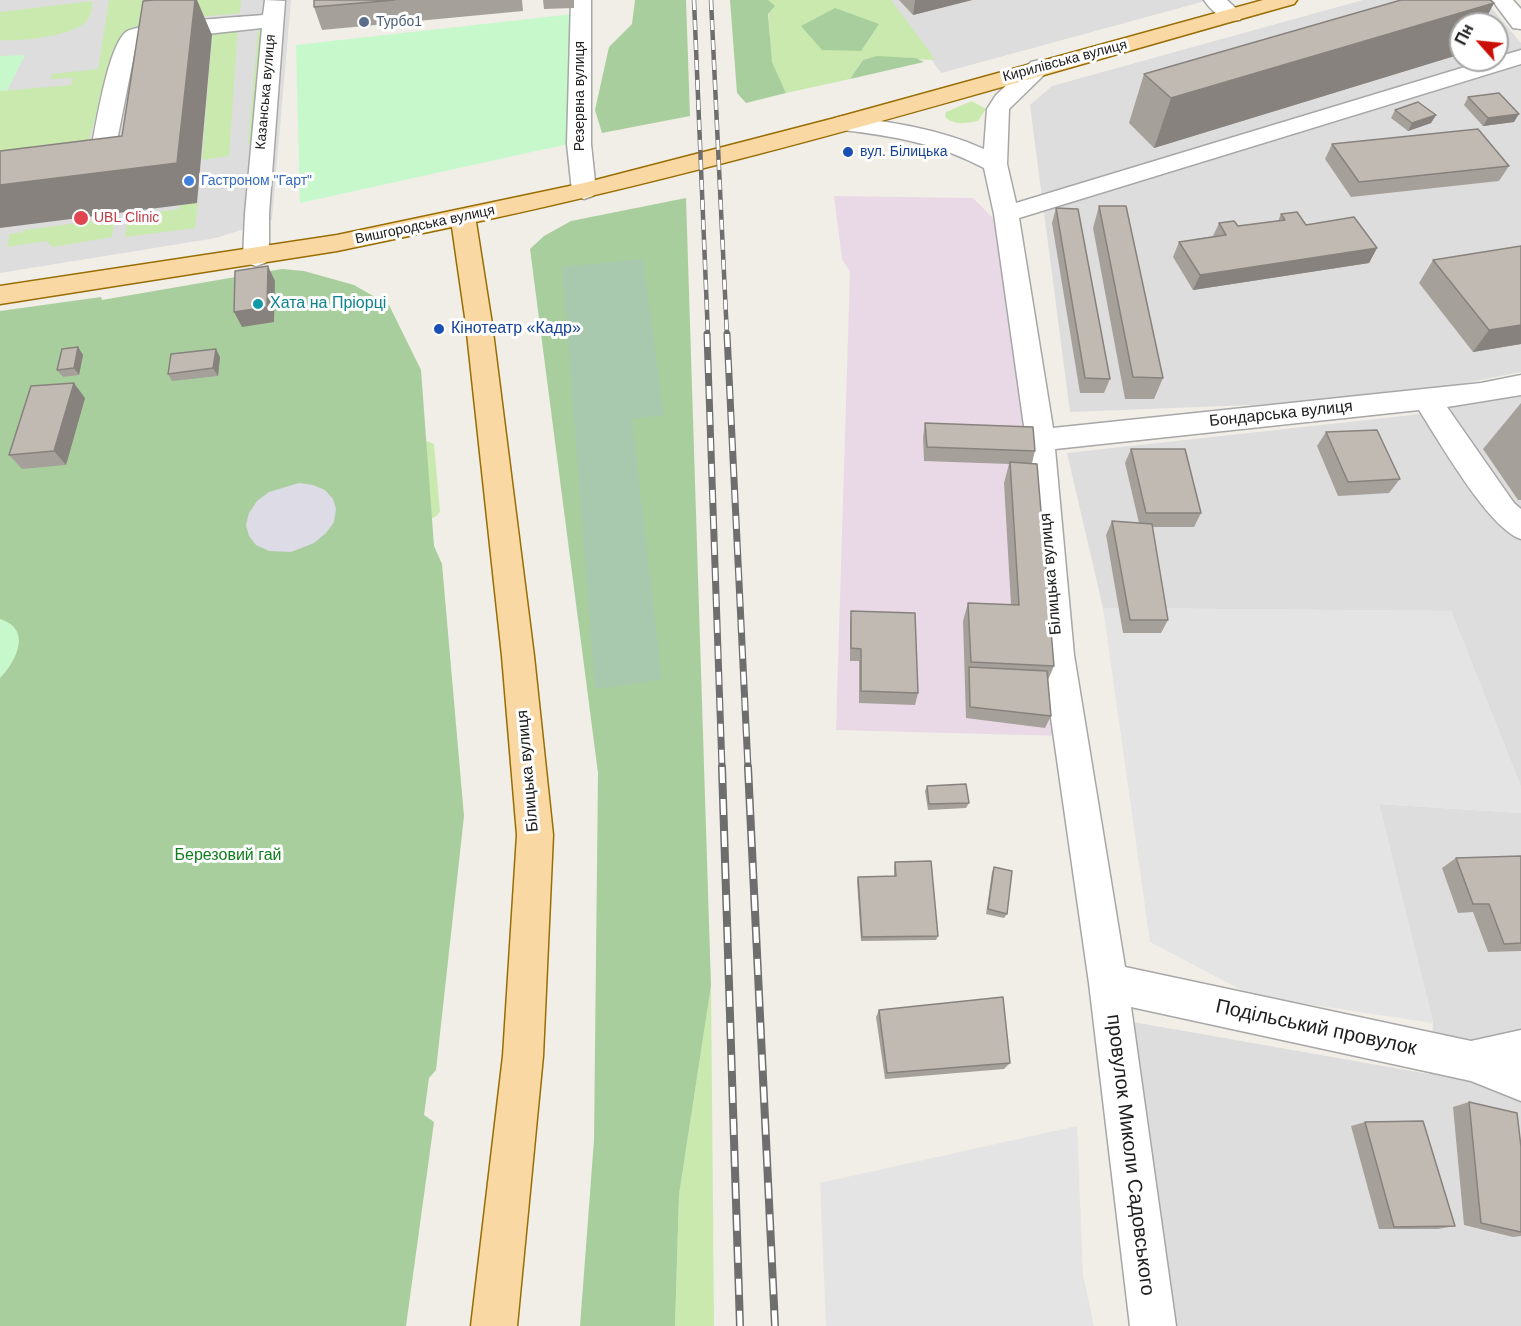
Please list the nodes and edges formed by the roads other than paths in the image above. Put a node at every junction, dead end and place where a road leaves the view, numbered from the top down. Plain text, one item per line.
1 (581, 0) edge
2 (1214, 0) edge
3 (1287, 0) edge
4 (1502, 0) edge
5 (274, 10) edge
6 (1232, 15) junction
7 (1521, 23) edge
8 (1521, 57) edge
9 (1039, 67) junction
10 (843, 123) junction
11 (995, 164) junction
12 (0, 179) edge
13 (584, 191) junction
14 (1006, 214) junction
15 (463, 217) junction
16 (256, 257) junction
17 (0, 296) edge
18 (1521, 385) edge
19 (1426, 399) junction
20 (1040, 440) junction
21 (1521, 527) edge
22 (1108, 984) junction
23 (1521, 1050) edge
24 (1471, 1061) junction
25 (1521, 1081) edge
26 (494, 1326) edge
27 (1153, 1326) edge

1 - 13 street, Резервна вулиця
2 - 6 street
3 - 6 main road, Кирилівська вулиця
4 - 7 street
5 - 12 street
5 - 16 street, Казанська вулиця
6 - 9 main road, Кирилівська вулиця
8 - 14 street
9 - 10 main road, Кирилівська вулиця
9 - 11 street, Білицька вулиця
10 - 11 street
10 - 13 main road, Вишгородська вулиця
11 - 14 street, Білицька вулиця
13 - 15 main road, Вишгородська вулиця
14 - 20 street, Білицька вулиця
15 - 16 main road, Вишгородська вулиця
15 - 26 main road, Білицька вулиця
16 - 17 main road, Вишгородська вулиця
18 - 19 street, Бондарська вулиця
19 - 20 street, Бондарська вулиця
19 - 21 street
20 - 22 street, Білицька вулиця
22 - 24 street, Подільський провулок
22 - 27 street, провулок Миколи Садовського
23 - 24 street
24 - 25 street, Подільський провулок

